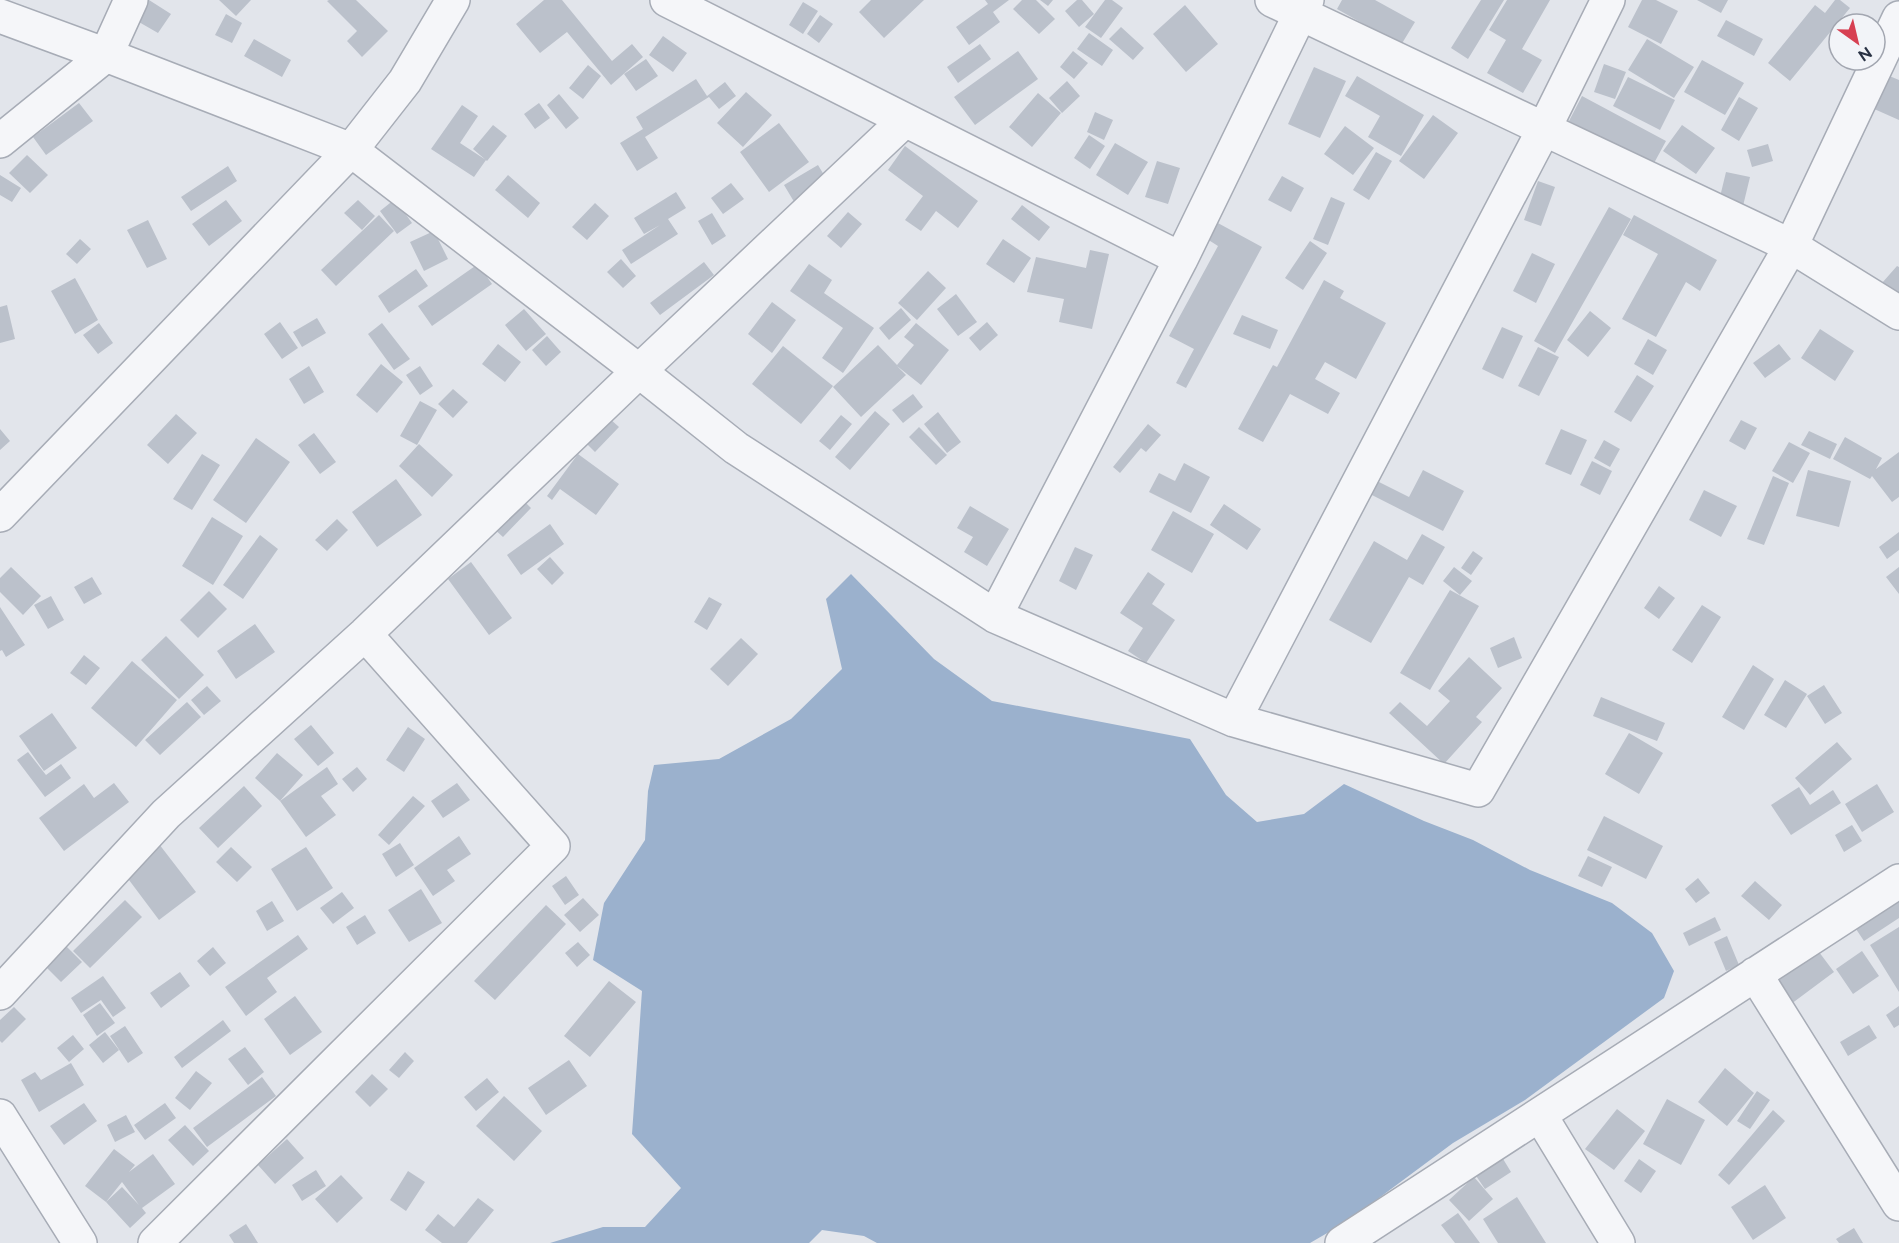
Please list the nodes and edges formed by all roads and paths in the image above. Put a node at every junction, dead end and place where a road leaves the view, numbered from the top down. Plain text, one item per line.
1 (131, 0) edge
2 (453, 0) edge
3 (667, 0) edge
4 (1608, 0) edge
5 (1293, 4) edge
6 (0, 16) edge
7 (1899, 18) edge
8 (106, 55) junction
9 (905, 120) junction
10 (1545, 129) junction
11 (0, 141) edge
12 (351, 150) junction
13 (1791, 246) junction
14 (1181, 259) junction
15 (1899, 313) edge
16 (639, 371) junction
17 (0, 515) edge
18 (995, 616) junction
19 (364, 634) junction
20 (1234, 720) junction
21 (1899, 881) edge
22 (1755, 974) junction
23 (0, 993) edge
24 (1540, 1115) junction
25 (0, 1116) edge
26 (1899, 1204) edge
27 (80, 1243) edge
28 (154, 1243) edge
29 (1342, 1243) edge
30 (1618, 1243) edge

1 - 8 street
2 - 12 street
3 - 9 street
4 - 10 street
5 - 10 street
5 - 14 street
6 - 8 street
7 - 13 street
8 - 11 street
8 - 12 street
9 - 14 street
9 - 16 street
10 - 13 street
10 - 20 street
12 - 16 street
12 - 17 street
13 - 15 street
13 - 20 street
14 - 18 street
16 - 18 street
16 - 19 street
18 - 20 street
19 - 23 street
19 - 28 street
21 - 22 street
22 - 24 street
22 - 26 street
24 - 29 street
24 - 30 street
25 - 27 street

